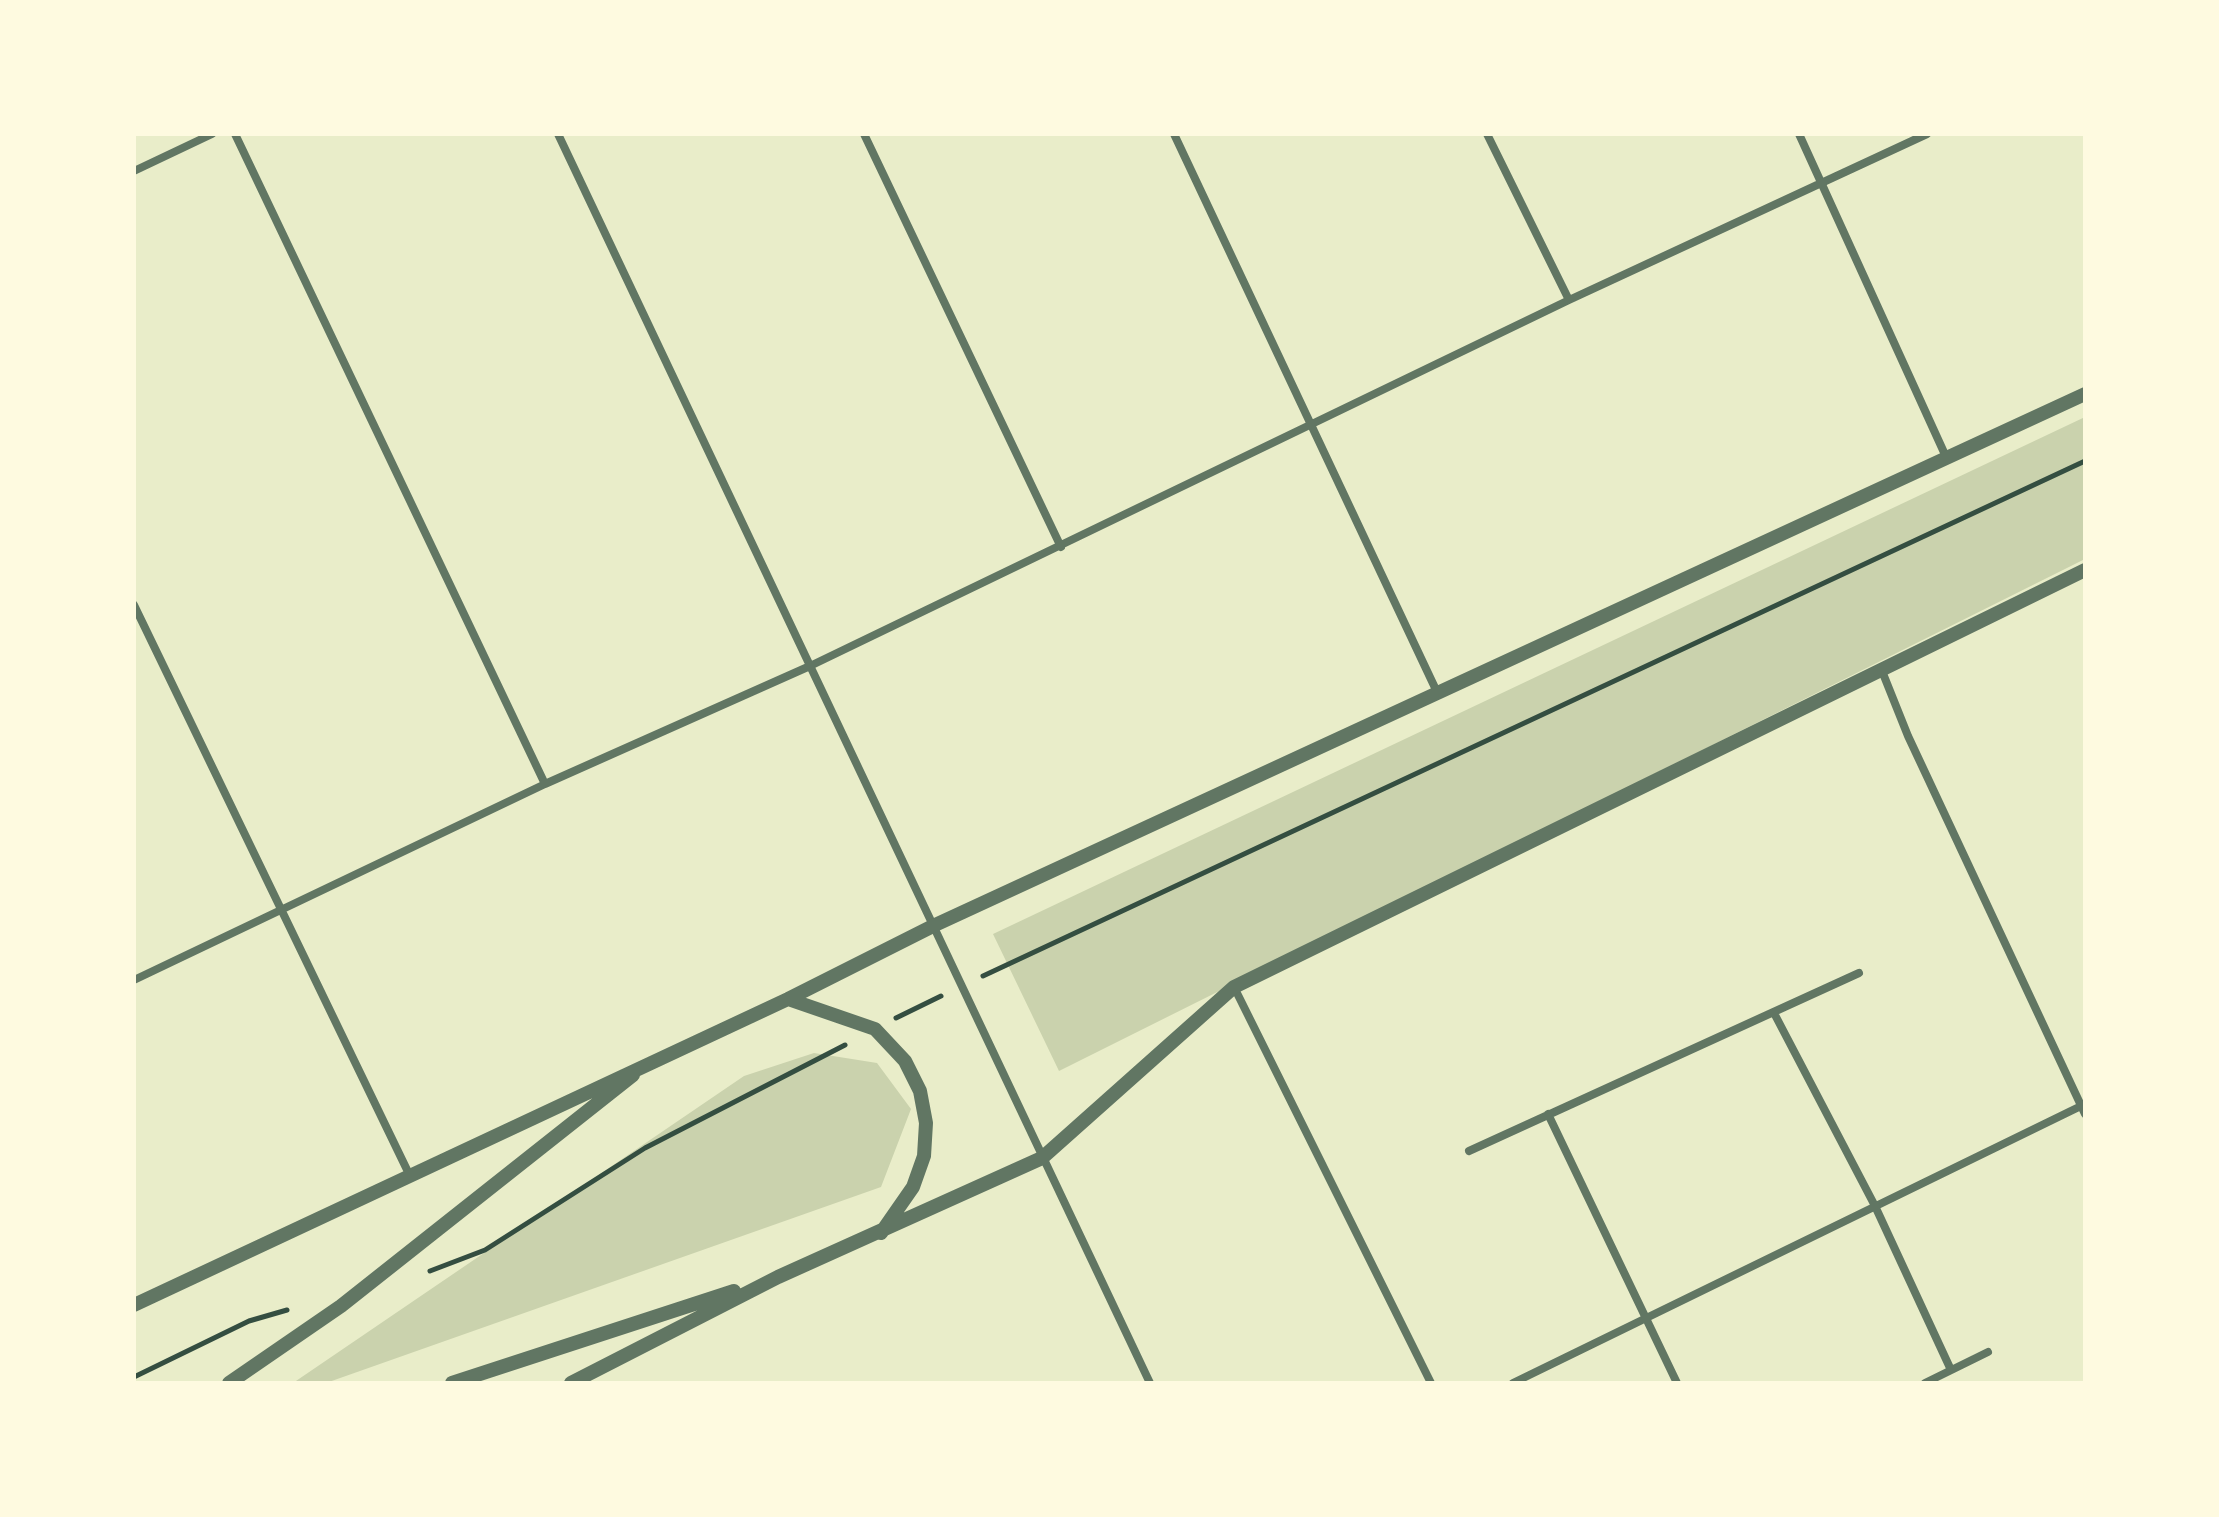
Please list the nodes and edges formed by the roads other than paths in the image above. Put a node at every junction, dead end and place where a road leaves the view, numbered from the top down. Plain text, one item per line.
1 (212, 134) edge
2 (235, 134) edge
3 (558, 134) edge
4 (864, 134) edge
5 (1174, 134) edge
6 (1487, 134) edge
7 (1799, 134) edge
8 (1927, 134) edge
9 (134, 171) edge
10 (1822, 182) junction
11 (1569, 300) junction
12 (2085, 394) edge
13 (1309, 427) junction
14 (1947, 459) junction
15 (1061, 547) junction
16 (2085, 570) edge
17 (134, 605) edge
18 (810, 666) junction
19 (1882, 671) junction
20 (1437, 692) junction
21 (545, 784) junction
22 (282, 910) junction
23 (935, 925) junction
24 (1859, 973) dead end
25 (134, 980) edge
26 (1234, 987) junction
27 (788, 999) junction
28 (1774, 1013) junction
29 (653, 1059) junction
30 (2083, 1110) edge
31 (1548, 1114) junction
32 (1469, 1151) dead end
33 (1042, 1158) junction
34 (410, 1176) junction
35 (1875, 1206) junction
36 (881, 1233) junction
37 (778, 1277) junction
38 (134, 1305) edge
39 (1646, 1316) junction
40 (1988, 1352) dead end
41 (1951, 1370) junction
42 (456, 1382) edge
43 (229, 1383) edge
44 (571, 1383) edge
45 (1150, 1383) edge
46 (1431, 1383) edge
47 (1513, 1383) edge
48 (1677, 1383) edge
49 (1925, 1383) edge

1 - 9 street
2 - 21 street
3 - 18 street
4 - 15 street
5 - 13 street
6 - 11 street
7 - 10 street
8 - 10 street
10 - 11 street
10 - 14 street
11 - 13 street
12 - 14 street
13 - 15 street
13 - 20 street
14 - 20 street
15 - 18 street
16 - 19 street
17 - 22 street
18 - 21 street
18 - 23 street
19 - 26 street
19 - 30 street
20 - 23 street
21 - 22 street
22 - 25 street
22 - 34 street
23 - 27 street
23 - 33 street
24 - 28 street
26 - 33 street
26 - 46 street
27 - 29 street
27 - 36 street
28 - 31 street
28 - 35 street
29 - 34 street
29 - 43 street
30 - 35 street
31 - 32 street
31 - 39 street
33 - 36 street
33 - 45 street
34 - 38 street
35 - 39 street
35 - 41 street
36 - 37 street
37 - 42 street
37 - 44 street
39 - 47 street
39 - 48 street
40 - 41 street
41 - 49 street

